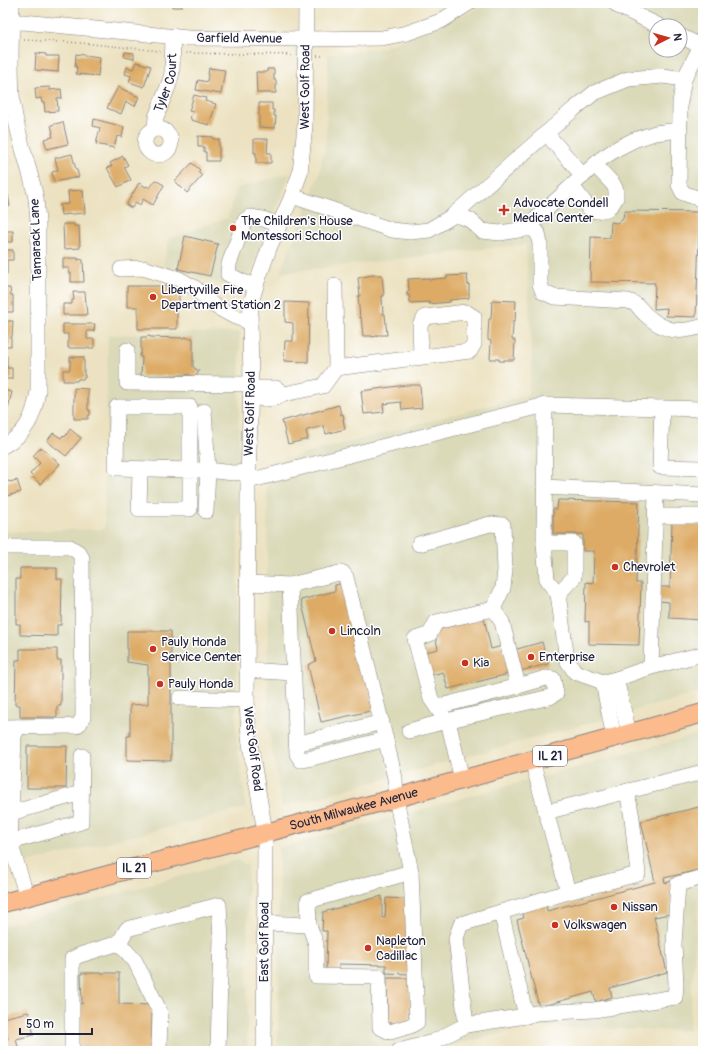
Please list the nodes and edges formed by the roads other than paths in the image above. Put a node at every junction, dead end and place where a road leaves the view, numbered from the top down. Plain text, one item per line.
1 (12, 3) edge
2 (306, 3) edge
3 (469, 3) edge
4 (615, 3) edge
5 (648, 21) edge
6 (7, 23) edge
7 (173, 36) junction
8 (306, 39) junction
9 (688, 39) edge
10 (702, 45) edge
11 (684, 79) junction
12 (156, 128) dead end
13 (680, 130) junction
14 (546, 133) junction
15 (595, 165) junction
16 (583, 176) junction
17 (572, 186) junction
18 (292, 196) junction
19 (703, 200) edge
20 (455, 214) junction
21 (279, 225) junction
22 (525, 229) junction
23 (121, 269) dead end
24 (256, 286) junction
25 (335, 286) dead end
26 (250, 322) junction
27 (703, 326) edge
28 (127, 350) dead end
29 (421, 357) dead end
30 (336, 368) junction
31 (250, 390) junction
32 (545, 405) junction
33 (662, 408) junction
34 (703, 409) edge
35 (204, 411) dead end
36 (3, 446) edge
37 (703, 468) edge
38 (140, 469) junction
39 (190, 470) junction
40 (208, 470) junction
41 (248, 476) junction
42 (544, 487) junction
43 (656, 493) junction
44 (703, 495) edge
45 (206, 511) dead end
46 (656, 516) junction
47 (703, 516) edge
48 (544, 543) junction
49 (419, 544) dead end
50 (3, 548) edge
51 (247, 583) junction
52 (290, 585) junction
53 (558, 594) junction
54 (493, 609) junction
55 (703, 654) edge
56 (651, 667) junction
57 (247, 670) junction
58 (293, 673) junction
59 (609, 680) junction
60 (518, 686) junction
61 (180, 698) dead end
62 (247, 700) junction
63 (437, 708) junction
64 (703, 713) edge
65 (446, 721) junction
66 (382, 722) junction
67 (10, 727) edge
68 (408, 731) dead end
69 (622, 736) junction
70 (386, 739) junction
71 (296, 749) junction
72 (82, 756) dead end
73 (532, 760) junction
74 (8, 767) edge
75 (703, 772) edge
76 (462, 780) junction
77 (627, 791) junction
78 (81, 793) junction
79 (396, 798) junction
80 (546, 812) junction
81 (11, 813) junction
82 (266, 832) junction
83 (6, 843) edge
84 (411, 872) junction
85 (703, 877) edge
86 (568, 892) junction
87 (27, 897) junction
88 (3, 903) edge
89 (501, 912) junction
90 (265, 922) junction
91 (309, 925) junction
92 (119, 943) junction
93 (526, 1016) junction
94 (466, 1025) junction
95 (72, 1051) edge
96 (160, 1051) edge
97 (218, 1051) edge
98 (264, 1051) edge
99 (399, 1051) edge

1 - 6 street, Tamarack Lane
2 - 8 street, West Golf Road
3 - 8 street, Garfield Avenue
4 - 5 street
6 - 7 street, Garfield Avenue
6 - 36 street, Tamarack Lane
7 - 8 street, Garfield Avenue
7 - 12 street, Tyler Court
8 - 18 street, West Golf Road
9 - 10 street
10 - 11 street
11 - 13 street
11 - 14 street
13 - 15 street
13 - 19 street
14 - 16 street
14 - 20 street
15 - 16 street
15 - 17 street
16 - 17 street
17 - 22 street
18 - 20 street
18 - 21 street, West Golf Road
20 - 22 street
21 - 24 street, West Golf Road
21 - 24 street
22 - 27 street
23 - 26 street
24 - 26 street, West Golf Road
25 - 30 street
26 - 31 street, West Golf Road
28 - 31 street
29 - 30 street
30 - 31 street
31 - 41 street, West Golf Road
32 - 33 street
32 - 41 street
32 - 42 street
33 - 34 street
33 - 37 street
35 - 40 street
38 - 39 street
38 - 39 street
38 - 39 street
39 - 40 street
40 - 41 street
40 - 45 street
41 - 51 street, West Golf Road
42 - 43 street
42 - 48 street
43 - 44 street
43 - 46 street
46 - 47 street
46 - 56 street
48 - 53 street
48 - 53 street
49 - 54 street
50 - 67 street
51 - 52 street
51 - 57 street, West Golf Road
52 - 58 street
52 - 66 street
53 - 59 street
54 - 60 street
54 - 63 street
55 - 56 street
56 - 59 street
57 - 58 street
57 - 62 street, West Golf Road
58 - 71 street
59 - 69 street
60 - 63 street
60 - 65 street
61 - 62 street
62 - 82 street, West Golf Road
63 - 65 street
64 - 69 main road, South Milwaukee Avenue / IL 21
65 - 68 street
65 - 76 street
66 - 70 street
66 - 71 street
67 - 74 street
69 - 73 main road, South Milwaukee Avenue / IL 21
70 - 71 street
70 - 79 street
72 - 78 street
73 - 76 main road, South Milwaukee Avenue / IL 21
73 - 80 street
74 - 81 street
75 - 77 street
76 - 79 main road, South Milwaukee Avenue / IL 21
77 - 80 street
77 - 86 street
78 - 81 street
78 - 83 street
79 - 82 main road, South Milwaukee Avenue / IL 21
79 - 84 street
80 - 86 street
81 - 83 street
82 - 87 main road, South Milwaukee Avenue / IL 21
82 - 90 street, East Golf Road
83 - 87 street
84 - 91 street
84 - 91 street
85 - 93 street
86 - 89 street
87 - 88 main road, South Milwaukee Avenue / IL 21
89 - 93 street
89 - 94 street
90 - 91 street
90 - 98 street, East Golf Road
92 - 95 street
92 - 96 street
92 - 97 street
93 - 94 street
94 - 99 street

